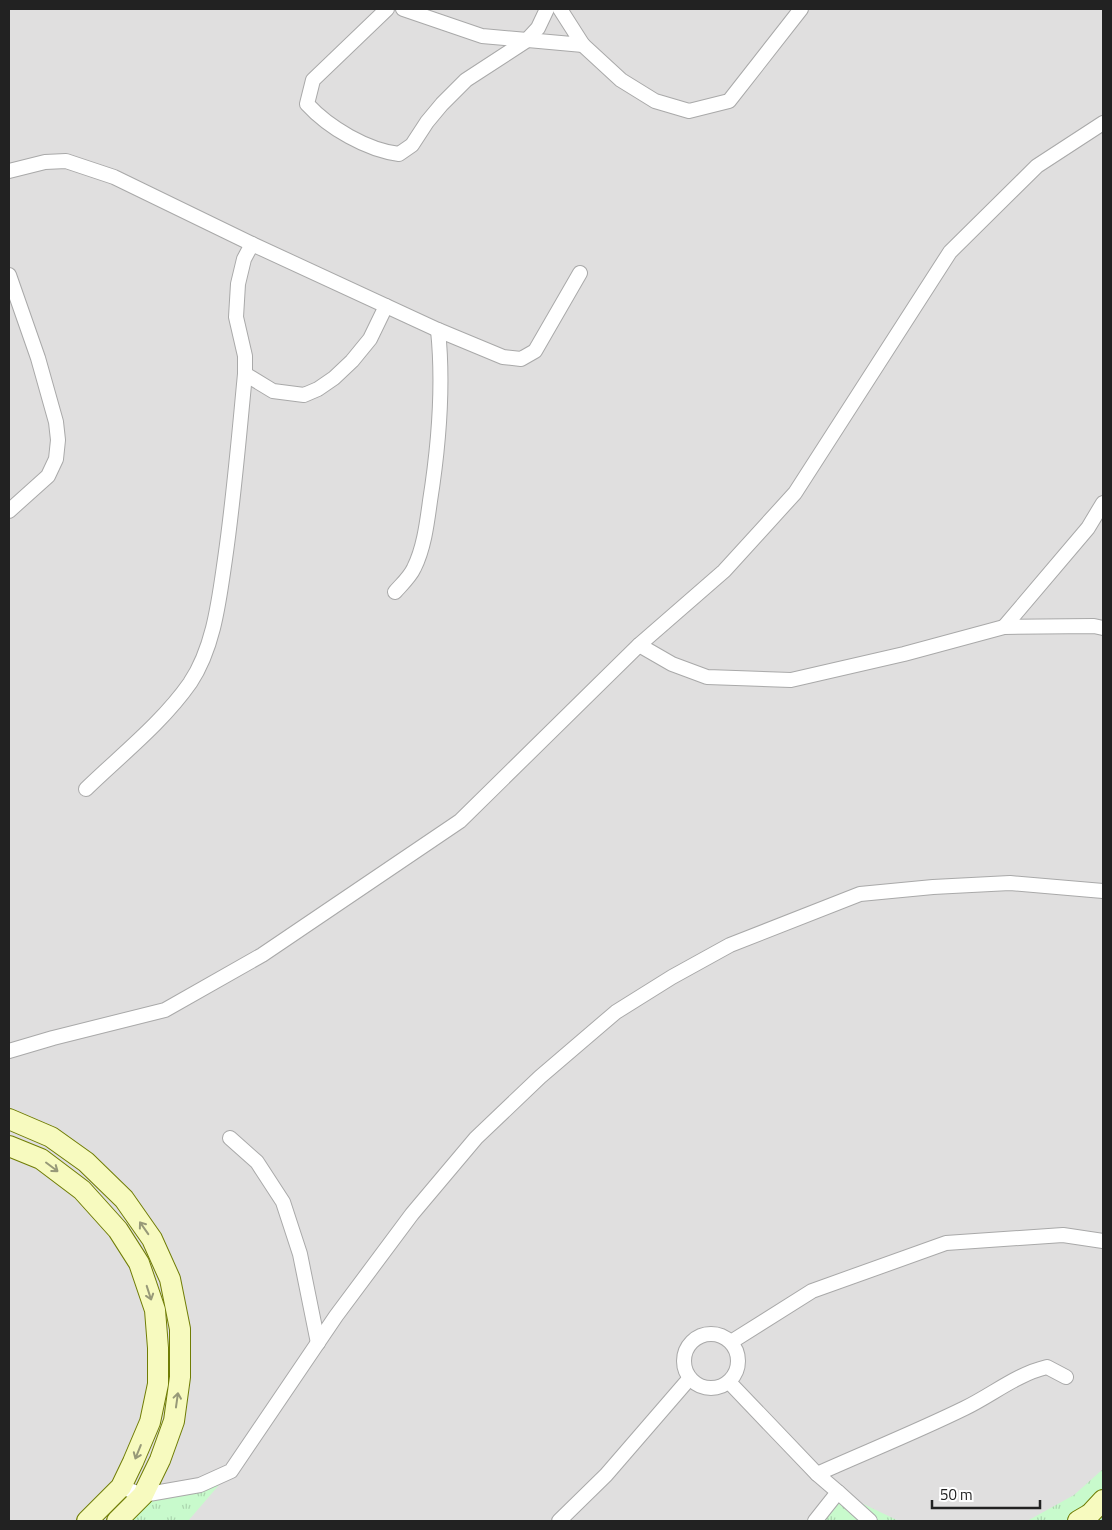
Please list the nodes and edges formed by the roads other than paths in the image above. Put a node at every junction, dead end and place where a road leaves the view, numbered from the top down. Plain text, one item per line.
1 (386, 9) edge
2 (403, 9) edge
3 (547, 9) edge
4 (560, 9) edge
5 (801, 9) edge
6 (526, 41) junction
7 (584, 45) junction
8 (1103, 123) edge
9 (9, 171) edge
10 (252, 244) junction
11 (580, 273) dead end
12 (9, 276) edge
13 (386, 306) junction
14 (438, 330) junction
15 (245, 374) junction
16 (1103, 503) edge
17 (9, 511) edge
18 (395, 592) dead end
19 (1004, 627) junction
20 (1103, 628) edge
21 (639, 645) junction
22 (86, 789) dead end
23 (1103, 891) edge
24 (9, 1051) edge
25 (9, 1119) edge
26 (230, 1138) dead end
27 (9, 1146) edge
28 (1103, 1241) edge
29 (731, 1342) junction
30 (318, 1343) junction
31 (1066, 1377) dead end
32 (690, 1379) junction
33 (729, 1382) junction
34 (817, 1474) junction
35 (121, 1486) junction
36 (838, 1492) junction
37 (143, 1495) junction
38 (1103, 1500) edge
39 (87, 1521) edge
40 (117, 1521) edge
41 (559, 1521) edge
42 (815, 1521) edge
43 (870, 1521) edge
44 (1078, 1521) edge

1 - 6 street
2 - 6 street
3 - 6 street
4 - 7 street
5 - 7 street
6 - 7 street
8 - 21 street
9 - 10 street
10 - 13 street
10 - 15 street
11 - 14 street
12 - 17 street
13 - 14 street
13 - 15 street
14 - 18 street
15 - 22 street
16 - 19 street
19 - 20 street
19 - 21 street
21 - 24 street
23 - 30 street
37 -> 25 street
26 - 30 street
27 -> 35 street
28 - 29 street
29 - 32 street
29 - 33 street
30 - 37 street
31 - 34 street
32 - 33 street
32 - 41 street
33 - 34 street
34 - 36 street
35 - 37 street
35 - 39 street
36 - 42 street
36 - 43 street
37 - 40 street
38 - 44 street

